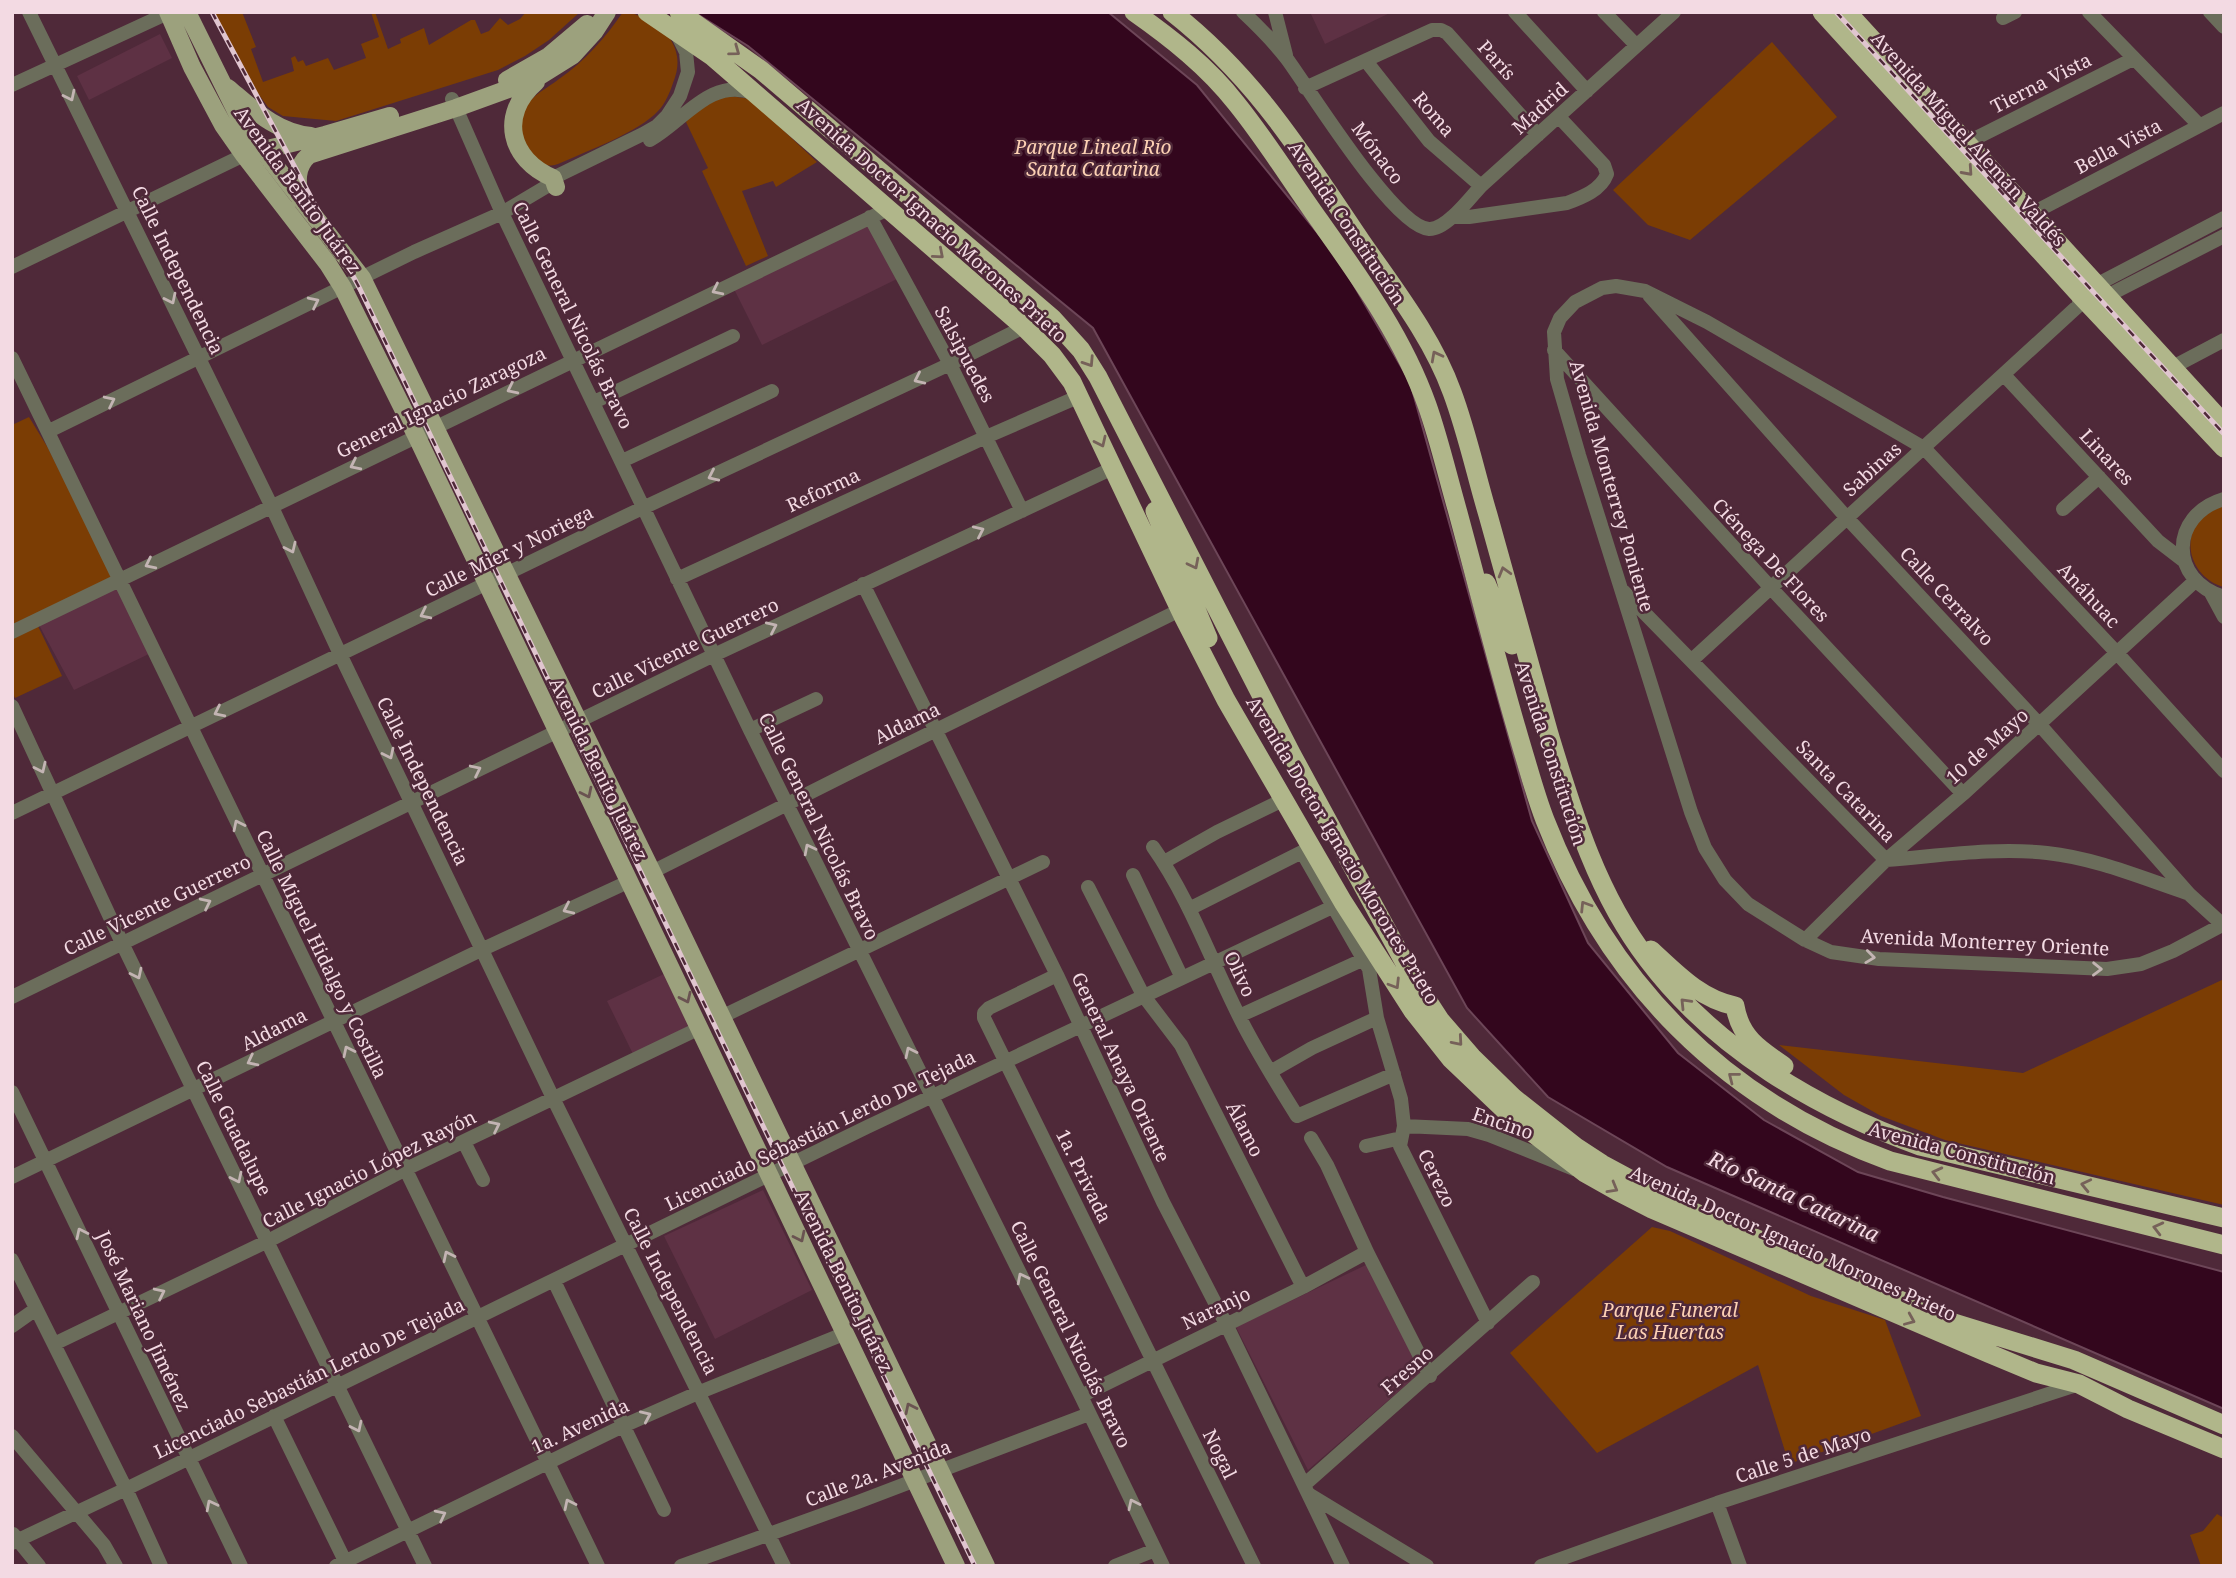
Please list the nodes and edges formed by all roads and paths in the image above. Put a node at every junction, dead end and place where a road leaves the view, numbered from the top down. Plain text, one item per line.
1 (29, 12) edge
2 (168, 12) edge
3 (187, 12) edge
4 (607, 12) edge
5 (647, 12) edge
6 (1135, 12) edge
7 (1172, 12) edge
8 (1243, 12) edge
9 (1275, 12) edge
10 (1515, 12) edge
11 (1604, 12) edge
12 (1674, 12) edge
13 (1822, 12) edge
14 (1847, 12) edge
15 (2089, 12) edge
16 (2210, 12) edge
17 (677, 21) edge
18 (591, 23) edge
19 (2224, 27) edge
20 (1868, 35) junction
21 (1636, 45) junction
22 (1287, 59) junction
23 (2133, 59) junction
24 (1366, 61) junction
25 (54, 64) junction
26 (544, 75) junction
27 (220, 81) junction
28 (12, 85) edge
29 (1305, 88) junction
30 (1587, 91) junction
31 (758, 95) junction
32 (1900, 98) junction
33 (454, 104) junction
34 (2224, 113) edge
35 (1559, 117) junction
36 (2199, 125) junction
37 (1928, 129) junction
38 (325, 135) junction
39 (1538, 135) junction
40 (1966, 143) junction
41 (244, 155) junction
42 (268, 157) junction
43 (553, 183) junction
44 (267, 185) junction
45 (1481, 186) junction
46 (300, 200) junction
47 (127, 212) junction
48 (502, 213) junction
49 (879, 213) junction
50 (2031, 214) junction
51 (1452, 217) junction
52 (2224, 218) edge
53 (1430, 229) joint
54 (2224, 236) edge
55 (12, 267) edge
56 (362, 278) junction
57 (343, 288) junction
58 (1645, 291) junction
59 (2090, 298) junction
60 (1688, 312) junction
61 (1024, 327) junction
62 (1677, 329) junction
63 (733, 336) dead end
64 (2224, 340) edge
65 (1554, 350) junction
66 (12, 358) edge
67 (200, 358) junction
68 (573, 359) junction
69 (950, 365) junction
70 (2171, 368) junction
71 (2005, 376) junction
72 (772, 391) dead end
73 (1080, 396) junction
74 (594, 402) junction
75 (1120, 418) junction
76 (2224, 424) edge
77 (436, 426) junction
78 (49, 431) junction
79 (416, 435) junction
80 (986, 437) junction
81 (1924, 448) junction
82 (2224, 448) edge
83 (622, 461) junction
84 (1113, 468) junction
85 (2099, 477) junction
86 (2224, 488) edge
87 (2224, 499) edge
88 (2209, 504) junction
89 (271, 505) junction
90 (644, 508) junction
91 (2063, 509) dead end
92 (1022, 511) junction
93 (1847, 518) junction
94 (1465, 538) junction
95 (2184, 561) junction
96 (507, 574) junction
97 (120, 579) junction
98 (677, 579) junction
99 (2195, 581) junction
100 (486, 584) junction
101 (863, 584) junction
102 (1620, 588) junction
103 (1771, 588) junction
104 (2217, 595) edge
105 (1180, 610) junction
106 (2224, 617) edge
107 (12, 632) edge
108 (2117, 653) junction
109 (340, 654) junction
110 (714, 655) junction
111 (1692, 660) junction
112 (816, 699) dead end
113 (12, 706) edge
114 (1544, 716) junction
115 (579, 721) junction
116 (2039, 724) junction
117 (190, 726) junction
118 (750, 730) junction
119 (557, 732) junction
120 (936, 732) junction
121 (2224, 771) edge
122 (1272, 778) junction
123 (53, 793) junction
124 (1963, 794) junction
125 (1285, 799) junction
126 (412, 801) junction
127 (786, 804) junction
128 (12, 813) edge
129 (1153, 847) dead end
130 (1307, 849) junction
131 (1886, 860) junction
132 (1043, 862) dead end
133 (1164, 862) junction
134 (652, 872) junction
135 (262, 875) junction
136 (1133, 875) dead end
137 (1008, 878) junction
138 (629, 881) junction
139 (1088, 887) dead end
140 (2189, 894) junction
141 (1339, 904) junction
142 (1189, 909) junction
143 (2206, 912) junction
144 (2223, 924) edge
145 (1628, 932) junction
146 (2202, 936) junction
147 (1805, 940) junction
148 (122, 943) junction
149 (483, 948) junction
150 (859, 949) junction
151 (1370, 956) junction
152 (1214, 963) junction
153 (1057, 975) junction
154 (1182, 978) junction
155 (1143, 995) junction
156 (12, 997) edge
157 (1239, 1016) junction
158 (721, 1017) junction
159 (1377, 1018) junction
160 (333, 1021) junction
161 (1082, 1026) junction
162 (700, 1028) junction
163 (1006, 1062) junction
164 (1269, 1072) junction
165 (1394, 1074) junction
166 (194, 1091) junction
167 (12, 1092) edge
168 (553, 1098) junction
169 (932, 1098) junction
170 (1832, 1108) junction
171 (1403, 1132) junction
172 (1311, 1138) dead end
173 (464, 1142) junction
174 (1366, 1146) dead end
175 (45, 1161) junction
176 (793, 1164) junction
177 (406, 1169) junction
178 (1585, 1173) junction
179 (770, 1176) junction
180 (12, 1178) edge
181 (483, 1180) dead end
182 (2224, 1218) edge
183 (268, 1241) junction
184 (625, 1245) junction
185 (2224, 1245) edge
186 (1367, 1252) junction
187 (12, 1260) edge
188 (554, 1280) junction
189 (1533, 1282) dead end
190 (1303, 1287) junction
191 (36, 1309) junction
192 (118, 1313) junction
193 (477, 1316) junction
194 (1488, 1323) junction
195 (1226, 1324) junction
196 (12, 1326) edge
197 (846, 1333) junction
198 (54, 1343) junction
199 (1152, 1360) junction
200 (1430, 1376) junction
201 (2079, 1384) junction
202 (337, 1385) junction
203 (700, 1392) junction
204 (1081, 1396) junction
205 (1088, 1414) junction
206 (274, 1416) junction
207 (2224, 1425) edge
208 (623, 1426) junction
209 (12, 1436) edge
210 (2224, 1449) edge
211 (188, 1459) junction
212 (548, 1462) junction
213 (939, 1469) junction
214 (915, 1479) junction
215 (127, 1489) junction
216 (1307, 1490) junction
217 (1717, 1503) junction
218 (664, 1510) dead end
219 (77, 1513) junction
220 (409, 1531) junction
221 (769, 1534) junction
222 (14, 1539) edge
223 (1155, 1550) junction
224 (1576, 1560) edge
225 (340, 1563) edge
226 (39, 1566) edge
227 (116, 1566) edge
228 (161, 1566) edge
229 (241, 1566) edge
230 (425, 1566) edge
231 (598, 1566) edge
232 (681, 1566) edge
233 (784, 1566) edge
234 (957, 1566) edge
235 (986, 1566) edge
236 (1115, 1566) edge
237 (1163, 1566) edge
238 (1254, 1566) edge
239 (1343, 1566) edge
240 (1427, 1566) edge
241 (1541, 1566) edge
242 (1740, 1566) edge

1 - 25 street, Calle Independencia
2 - 25 street
2 - 41 main road, Avenida Benito Juárez
3 - 27 main road, Avenida Benito Juárez
4 - 18 main road
5 - 17 highway, Avenida Doctor Ignacio Morones Prieto
6 - 94 highway, Avenida Constitución
114 -> 7 highway, Avenida Constitución
8 - 22 street
9 - 22 street
10 - 30 street
11 - 21 street
12 - 21 street, Madrid
13 - 32 highway, Avenida Miguel Alemán Valdés
14 - 20 highway, Avenida Miguel Alemán Valdés
15 - 23 street
16 - 19 street
17 - 31 highway, Avenida Doctor Ignacio Morones Prieto
17 - 43 street
17 -> 75 highway, Avenida Doctor Ignacio Morones Prieto
18 - 26 main road
18 - 33 main road
20 - 32 highway
20 - 40 highway, Avenida Miguel Alemán Valdés
21 - 30 street, Madrid
22 - 29 street, Mónaco
23 - 36 street
23 - 40 street, Tierna Vista
24 - 29 street, París
24 - 39 street, París
24 - 45 street, Roma
25 - 28 street
25 -> 47 street, Calle Independencia
26 - 33 main road
26 - 43 main road
27 - 38 main road
27 - 42 main road, Avenida Benito Juárez
29 - 53 street, Mónaco
30 - 35 street, Madrid
31 - 43 street
31 - 49 highway, Avenida Doctor Ignacio Morones Prieto
32 - 37 highway, Avenida Miguel Alemán Valdés
33 - 38 main road
33 - 46 main road
33 - 48 street, Calle General Nicolás Bravo
34 - 36 street, Bella Vista
35 - 39 street, Madrid
35 - 51 street
36 - 50 street, Bella Vista
37 - 40 highway
37 -> 59 highway, Avenida Miguel Alemán Valdés
38 - 42 main road
39 - 45 street, Madrid
40 - 50 highway, Avenida Miguel Alemán Valdés
41 - 42 main road
41 - 44 main road, Avenida Benito Juárez
41 - 47 street
42 - 44 main road
42 - 46 main road, Avenida Benito Juárez
43 - 48 street
44 - 57 main road, Avenida Benito Juárez
45 - 51 street, Madrid
46 - 56 main road, Avenida Benito Juárez
47 - 55 street
47 -> 67 street, Calle Independencia
48 - 56 street
48 - 68 street, Calle General Nicolás Bravo
49 -> 61 highway, Avenida Doctor Ignacio Morones Prieto
49 -> 68 street, General Ignacio Zaragoza
49 - 69 street, Salsipuedes
50 - 59 highway, Avenida Miguel Alemán Valdés
51 - 53 street, Madrid
52 - 59 street
54 - 59 street
56 - 57 street
56 - 77 main road, Avenida Benito Juárez
67 -> 57 street
57 - 79 main road, Avenida Benito Juárez
58 - 60 street, Avenida Monterrey Poniente
58 - 62 street, Calle Cerralvo
58 - 65 street, Avenida Monterrey Poniente
59 - 70 highway
59 - 71 street, Sabinas
59 - 82 highway
60 - 62 street
60 - 81 street, Avenida Monterrey Poniente
61 - 69 street, Calle Mier y Noriega
61 - 73 highway, Avenida Doctor Ignacio Morones Prieto
62 - 93 street, Calle Cerralvo
63 - 74 street
64 - 70 street
65 - 102 street, Avenida Monterrey Poniente
65 - 103 street, Ciénega De Flores
66 - 78 street, Calle Miguel Hidalgo y Costilla
78 -> 67 street
67 - 89 street, Calle Independencia
68 - 74 street, Calle General Nicolás Bravo
68 -> 77 street, General Ignacio Zaragoza
69 - 80 street, Salsipuedes
69 -> 90 street, Calle Mier y Noriega
70 - 76 highway
71 - 81 street, Sabinas
71 - 85 street, Linares
72 - 83 street
73 - 80 street, Reforma
73 -> 84 highway, Avenida Doctor Ignacio Morones Prieto
74 - 83 street, Calle General Nicolás Bravo
75 - 122 highway
75 -> 207 highway, Avenida Doctor Ignacio Morones Prieto
77 - 79 street, General Ignacio Zaragoza
77 - 96 main road, Avenida Benito Juárez
78 - 97 street, Calle Miguel Hidalgo y Costilla
79 -> 89 street, General Ignacio Zaragoza
79 - 100 main road, Avenida Benito Juárez
80 - 92 street, Salsipuedes
80 - 98 street, Reforma
81 - 93 street, Sabinas
81 - 108 street, Anáhuac
83 - 90 street, Calle General Nicolás Bravo
84 - 92 street, Calle Vicente Guerrero
84 - 105 highway, Avenida Doctor Ignacio Morones Prieto
85 - 91 street
85 - 95 street, Linares
86 - 88 street
87 - 88 street
88 - 95 street
89 -> 97 street, General Ignacio Zaragoza
89 -> 109 street, Calle Independencia
90 - 96 street, Calle Mier y Noriega
90 - 98 street, Calle General Nicolás Bravo
101 -> 92 street, Calle Vicente Guerrero
93 - 103 street, Sabinas
93 - 116 street, Calle Cerralvo
94 - 114 highway
185 -> 94 highway, Avenida Constitución
95 - 99 street
96 - 100 street, Calle Mier y Noriega
96 - 115 main road, Avenida Benito Juárez
97 - 107 street, General Ignacio Zaragoza
97 - 117 street, Calle Miguel Hidalgo y Costilla
98 - 110 street, Calle General Nicolás Bravo
99 - 104 street
99 - 108 street, 10 de Mayo
100 -> 109 street, Calle Mier y Noriega
100 - 119 main road, Avenida Benito Juárez
110 -> 101 street, Calle Vicente Guerrero
101 - 120 street, General Anaya Oriente
102 - 111 street, Santa Catarina
102 - 147 street, Avenida Monterrey Poniente
103 - 111 street, Sabinas
103 - 124 street, Ciénega De Flores
104 - 106 street
105 - 120 street, Aldama
105 - 122 highway, Avenida Doctor Ignacio Morones Prieto
108 - 116 street, 10 de Mayo
108 - 121 street, Anáhuac
109 -> 117 street, Calle Mier y Noriega
109 -> 126 street, Calle Independencia
110 - 115 street, Calle Vicente Guerrero
110 - 118 street, Calle General Nicolás Bravo
111 - 131 street, Santa Catarina
112 - 118 street
113 -> 123 street, Calle Guadalupe
114 - 145 highway, Avenida Constitución
115 - 119 street, Calle Vicente Guerrero
115 - 134 main road, Avenida Benito Juárez
116 - 124 street, 10 de Mayo
116 - 140 street, Calle Cerralvo
117 - 123 street, Calle Mier y Noriega
135 -> 117 street, Calle Miguel Hidalgo y Costilla
118 - 127 street, Calle General Nicolás Bravo
126 -> 119 street, Calle Vicente Guerrero
119 -> 138 main road, Avenida Benito Juárez
120 - 127 street, Aldama
120 - 137 street, General Anaya Oriente
122 - 125 highway, Avenida Doctor Ignacio Morones Prieto
123 - 128 street, Calle Mier y Noriega
123 - 148 street, Calle Guadalupe
124 - 131 street, 10 de Mayo
125 - 130 highway, Avenida Doctor Ignacio Morones Prieto
125 - 133 street
126 - 135 street, Calle Vicente Guerrero
126 - 149 street, Calle Independencia
127 - 134 street, Aldama
150 -> 127 street, Calle General Nicolás Bravo
129 - 133 street, Olivo
130 - 141 highway, Avenida Doctor Ignacio Morones Prieto
130 - 142 street
131 - 140 street, Santa Catarina
131 - 147 street, 10 de Mayo
132 - 137 street
133 - 142 street, Olivo
134 - 158 main road, Avenida Benito Juárez
148 -> 135 street, Calle Vicente Guerrero
135 - 160 street, Calle Miguel Hidalgo y Costilla
136 - 154 street
137 - 150 street
137 - 153 street, General Anaya Oriente
138 -> 149 street, Aldama
138 -> 162 main road, Avenida Benito Juárez
139 - 155 street, Álamo
140 - 143 street, Calle Cerralvo
141 - 151 highway, Avenida Doctor Ignacio Morones Prieto
141 - 152 street, Licenciado Sebastián Lerdo De Tejada
142 - 152 street, Olivo
143 - 144 street, Calle Cerralvo
143 - 146 street
144 - 146 street, Avenida Monterrey Oriente
170 -> 145 highway, Avenida Constitución
145 - 170 highway
147 -> 146 street, Avenida Monterrey Oriente
148 - 156 street, Calle Vicente Guerrero
148 -> 166 street, Calle Guadalupe
149 - 160 street, Aldama
149 - 168 street, Calle Independencia
150 - 158 street
169 -> 150 street, Calle General Nicolás Bravo
151 - 157 street
151 - 159 street, Cerezo
151 -> 178 highway, Avenida Doctor Ignacio Morones Prieto
152 - 154 street, Licenciado Sebastián Lerdo De Tejada
152 - 157 street, Olivo
153 - 161 street, General Anaya Oriente
153 - 163 street, 1a. Privada
154 - 155 street, Licenciado Sebastián Lerdo De Tejada
155 - 161 street, Licenciado Sebastián Lerdo De Tejada
155 - 190 street, Álamo
157 - 164 street, Olivo
158 - 176 main road, Avenida Benito Juárez
159 - 164 street
159 - 165 street, Cerezo
160 -> 166 street, Aldama
177 -> 160 street, Calle Miguel Hidalgo y Costilla
161 - 163 street, Licenciado Sebastián Lerdo De Tejada
161 - 195 street, General Anaya Oriente
162 - 168 street, Calle Ignacio López Rayón
162 - 179 main road, Avenida Benito Juárez
163 - 169 street, Licenciado Sebastián Lerdo De Tejada
163 - 199 street, 1a. Privada
164 - 165 street, Olivo
165 - 171 street, Cerezo
166 - 175 street, Aldama
166 -> 183 street, Calle Guadalupe
167 - 175 street, José Mariano Jiménez
173 -> 168 street, Calle Ignacio López Rayón
168 - 184 street, Calle Independencia
169 - 176 street, Licenciado Sebastián Lerdo De Tejada
204 -> 169 street, Calle General Nicolás Bravo
182 -> 170 highway, Avenida Constitución
171 - 174 street, Encino
171 - 178 street, Encino
171 - 194 street, Cerezo
172 - 186 street
173 - 177 street, Calle Ignacio López Rayón
173 - 181 street
175 - 180 street, Aldama
192 -> 175 street, José Mariano Jiménez
176 - 179 street, Licenciado Sebastián Lerdo De Tejada
213 -> 176 main road, Avenida Benito Juárez
177 - 183 street, Calle Ignacio López Rayón
193 -> 177 street, Calle Miguel Hidalgo y Costilla
178 -> 201 highway, Avenida Doctor Ignacio Morones Prieto
179 - 184 street, Licenciado Sebastián Lerdo De Tejada
179 -> 197 main road, Avenida Benito Juárez
192 -> 183 street, Calle Ignacio López Rayón
183 - 202 street, Calle Guadalupe
184 - 188 street, Licenciado Sebastián Lerdo De Tejada
184 - 203 street, Calle Independencia
186 - 190 street, Naranjo
186 - 200 street
187 - 191 street
188 - 193 street, Licenciado Sebastián Lerdo De Tejada
188 - 208 street
189 - 194 street, Fresno
190 - 195 street, Naranjo
191 - 196 street
191 - 198 street
192 - 198 street, Calle Ignacio López Rayón
192 - 211 street, José Mariano Jiménez
193 - 202 street, Licenciado Sebastián Lerdo De Tejada
193 - 212 street, Calle Miguel Hidalgo y Costilla
194 - 200 street, Fresno
195 - 199 street, Naranjo
195 - 216 street, General Anaya Oriente
197 - 203 street, 1a. Avenida
197 - 214 main road, Avenida Benito Juárez
198 - 215 street
199 - 204 street, Naranjo
199 - 238 street, Nogal
200 - 216 street, Fresno
201 - 210 highway, Avenida Doctor Ignacio Morones Prieto
201 - 217 street, Calle 5 de Mayo
202 - 206 street, Licenciado Sebastián Lerdo De Tejada
202 -> 220 street, Calle Guadalupe
208 -> 203 street, 1a. Avenida
203 - 221 street, Calle Independencia
204 - 205 street, Calle General Nicolás Bravo
205 - 213 street, Calle 2a. Avenida
223 -> 205 street, Calle General Nicolás Bravo
206 - 211 street, Licenciado Sebastián Lerdo De Tejada
206 - 225 street
208 - 212 street, 1a. Avenida
208 - 218 street
209 - 219 street
211 - 215 street, Licenciado Sebastián Lerdo De Tejada
229 -> 211 street, José Mariano Jiménez
220 -> 212 street, 1a. Avenida
231 -> 212 street, Calle Miguel Hidalgo y Costilla
213 - 214 street, Calle 2a. Avenida
213 - 235 main road, Avenida Benito Juárez
214 - 221 street, Calle 2a. Avenida
214 - 234 main road, Avenida Benito Juárez
215 - 219 street, Licenciado Sebastián Lerdo De Tejada
215 - 228 street
216 - 239 street, General Anaya Oriente
216 - 240 street
217 - 224 street, Calle 5 de Mayo
217 - 242 street
219 - 222 street, Licenciado Sebastián Lerdo De Tejada
219 - 227 street
220 - 225 street, 1a. Avenida
220 - 230 street, Calle Guadalupe
221 - 232 street, Calle 2a. Avenida
221 - 233 street, Calle Independencia
222 - 226 street
223 - 236 street
223 - 237 street, Calle General Nicolás Bravo
224 - 241 street, Calle 5 de Mayo

